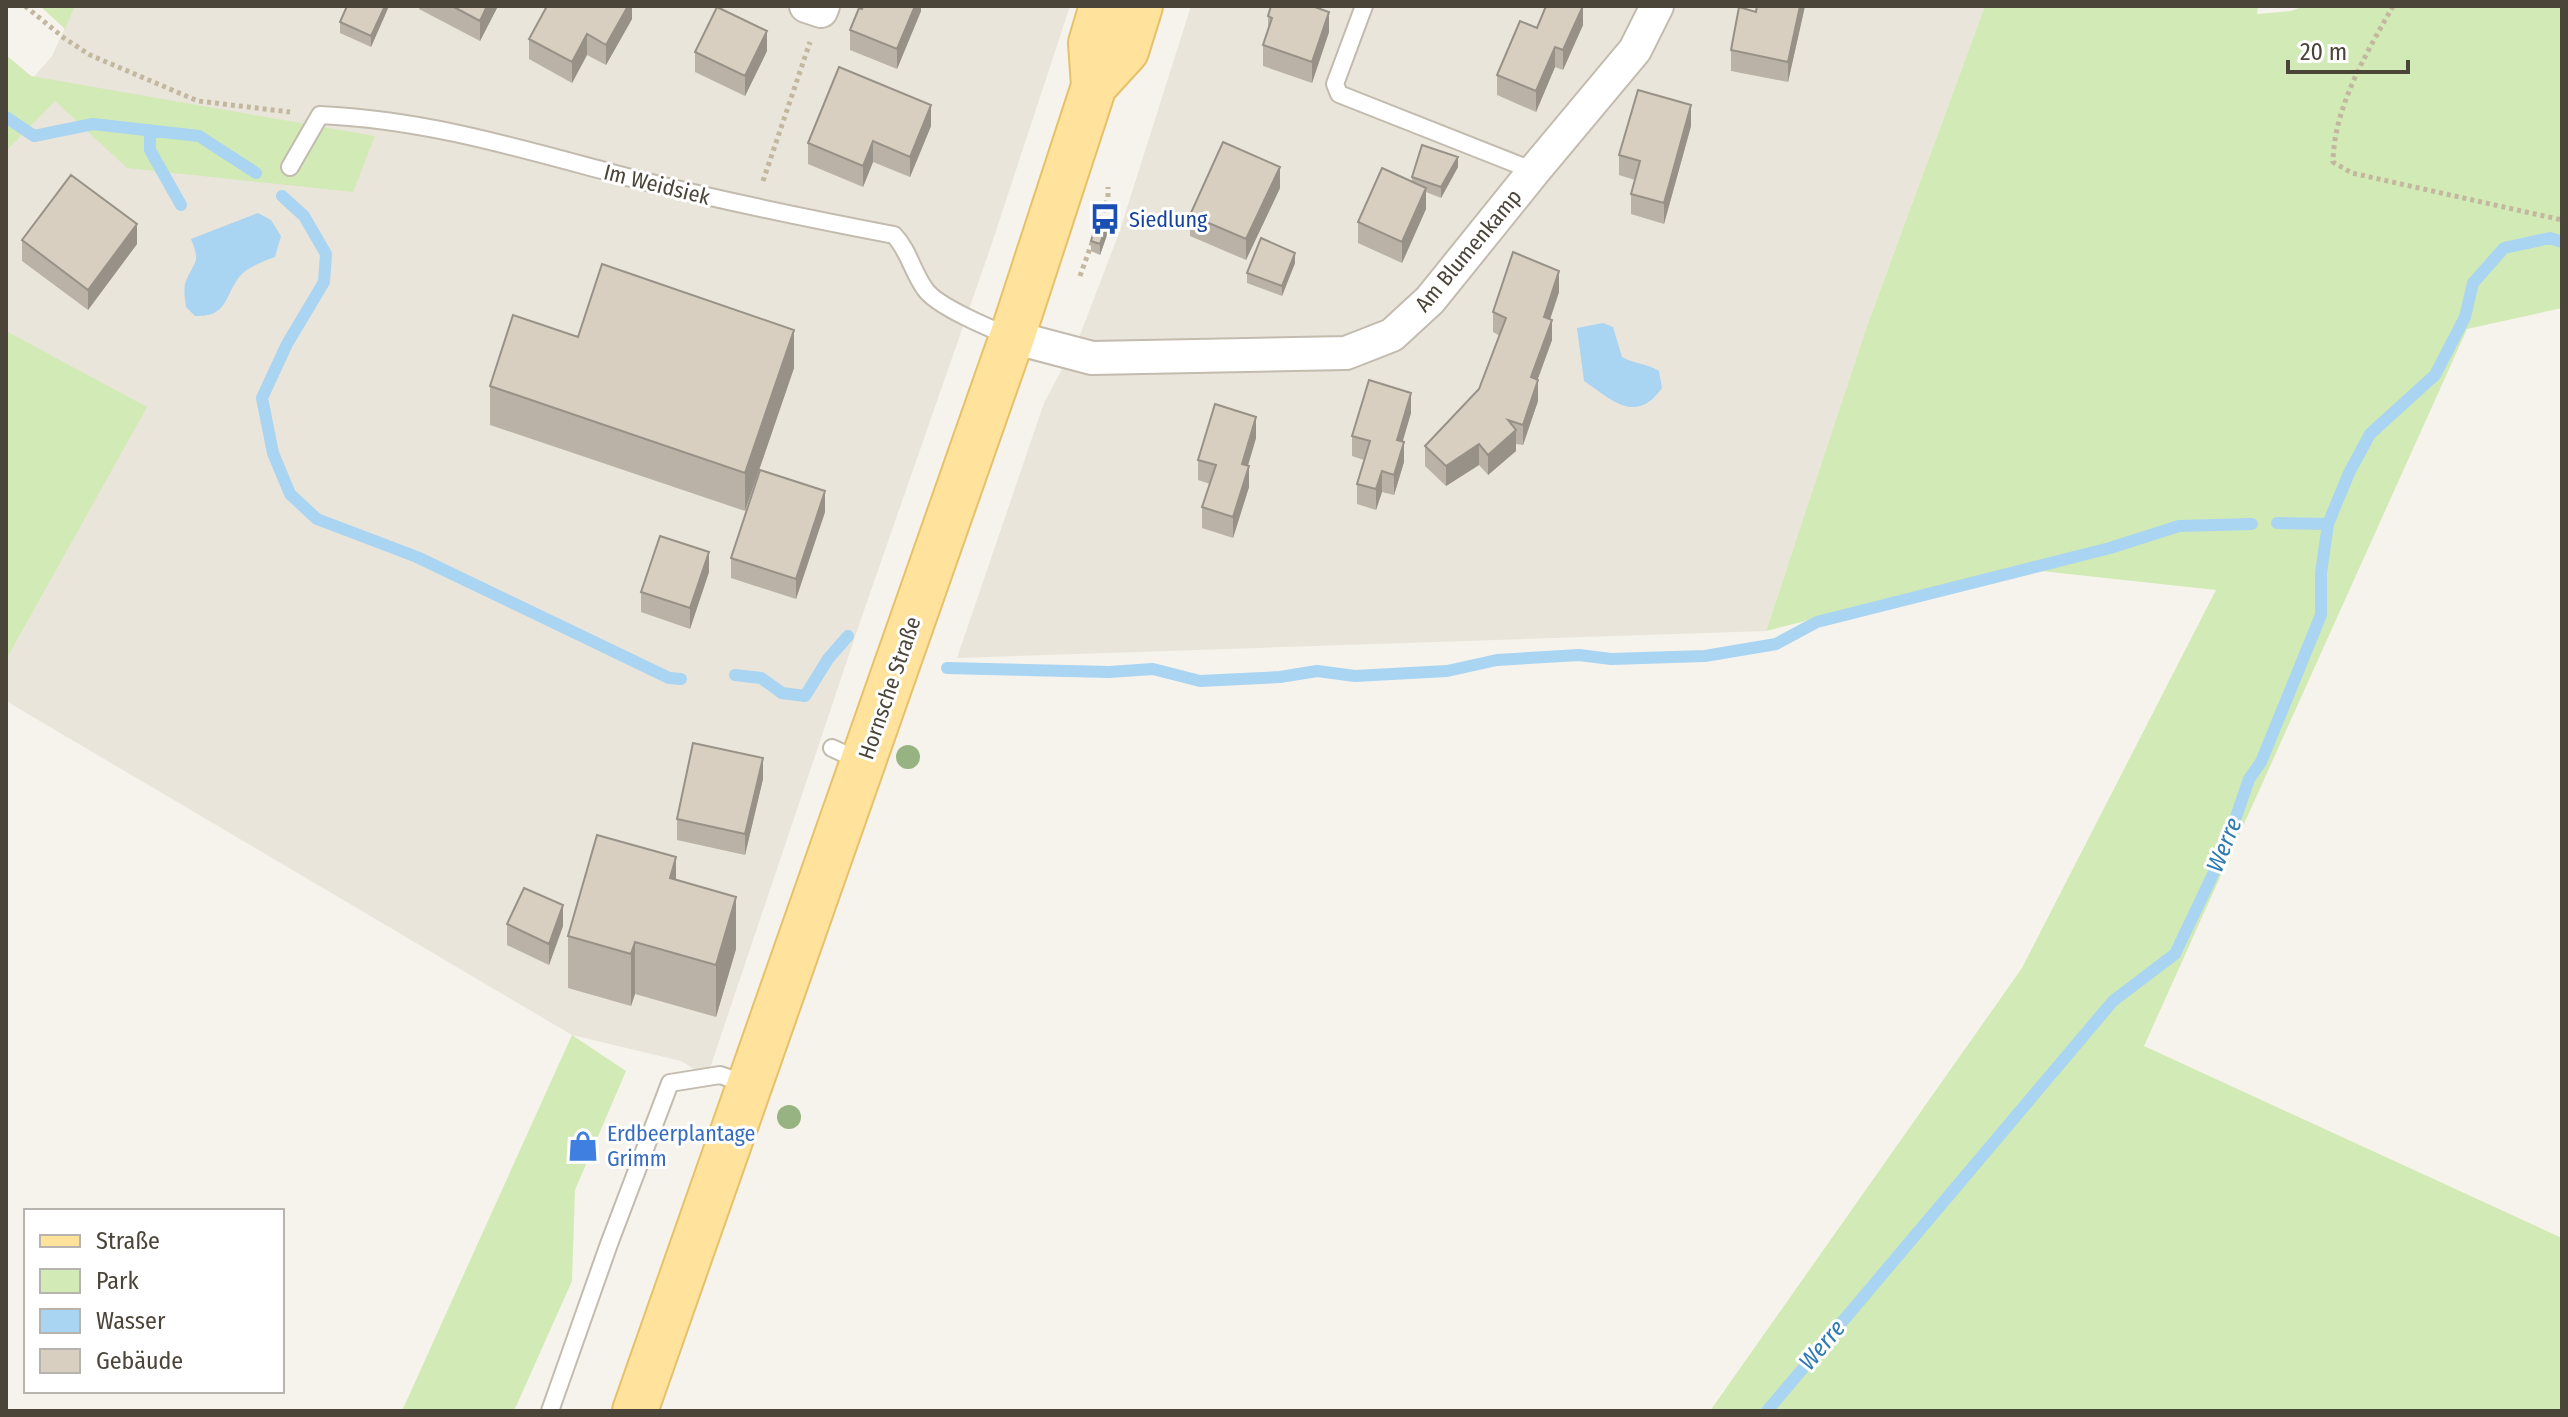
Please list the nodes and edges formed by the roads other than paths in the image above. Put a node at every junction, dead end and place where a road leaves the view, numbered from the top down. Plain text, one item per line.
1 (1102, 6) edge
2 (1140, 6) edge
3 (1364, 6) edge
4 (1657, 6) edge
5 (1094, 86) junction
6 (290, 167) dead end
7 (1534, 171) junction
8 (1012, 337) junction
9 (751, 1086) junction
10 (550, 1411) edge
11 (635, 1411) edge

1 - 5 main road, Hornsche Straße
2 - 5 main road, Hornsche Straße
3 - 7 lane
4 - 7 street, Am Blumenkamp
5 - 8 main road, Hornsche Straße
6 - 8 lane, Im Weidsiek
7 - 8 street, Am Blumenkamp
8 - 9 main road, Hornsche Straße
9 - 10 lane
9 - 11 main road, Hornsche Straße

